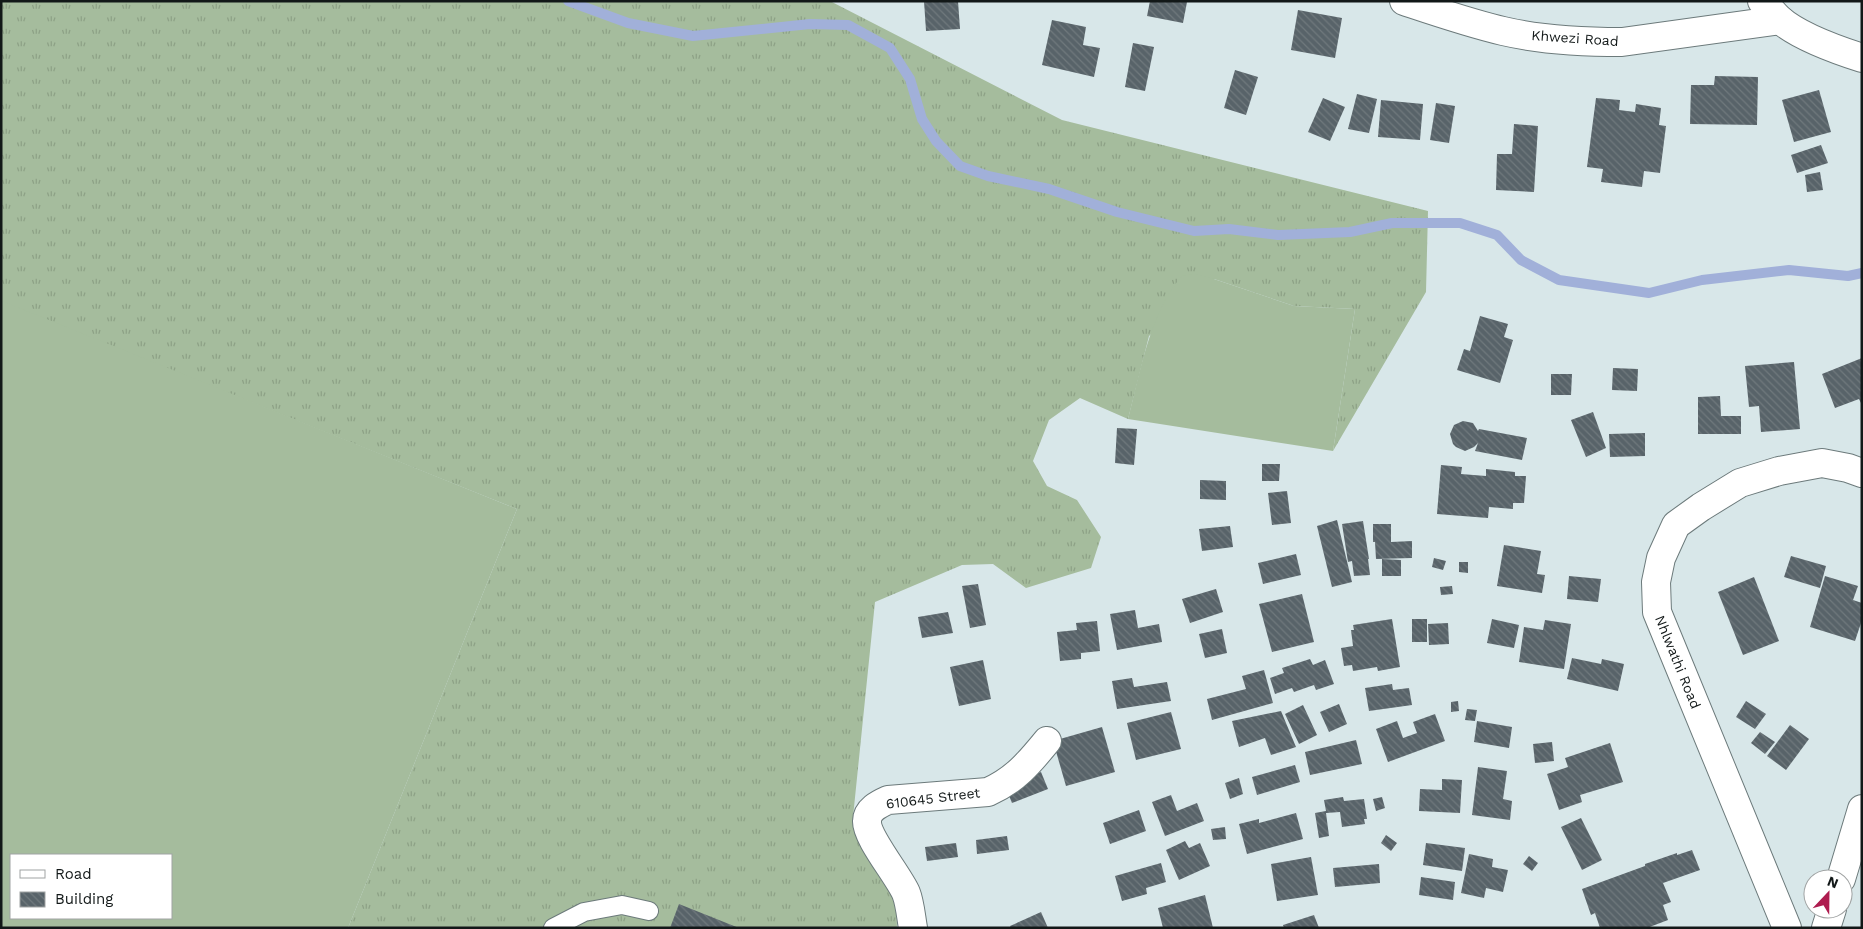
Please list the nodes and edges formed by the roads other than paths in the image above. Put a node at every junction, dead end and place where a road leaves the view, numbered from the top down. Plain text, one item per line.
1 (1404, 1) edge
2 (1771, 11) edge
3 (1862, 58) edge
4 (1862, 473) edge
5 (1047, 741) dead end
6 (1862, 809) edge
7 (1844, 869) edge
8 (649, 911) dead end
9 (553, 928) edge
10 (913, 928) edge
11 (1787, 928) edge

1 - 2 street, Khwezi Road
2 - 3 street
4 - 11 street, Nhlwathi Road
5 - 10 street, 610645 Street
6 - 7 street
8 - 9 lane

